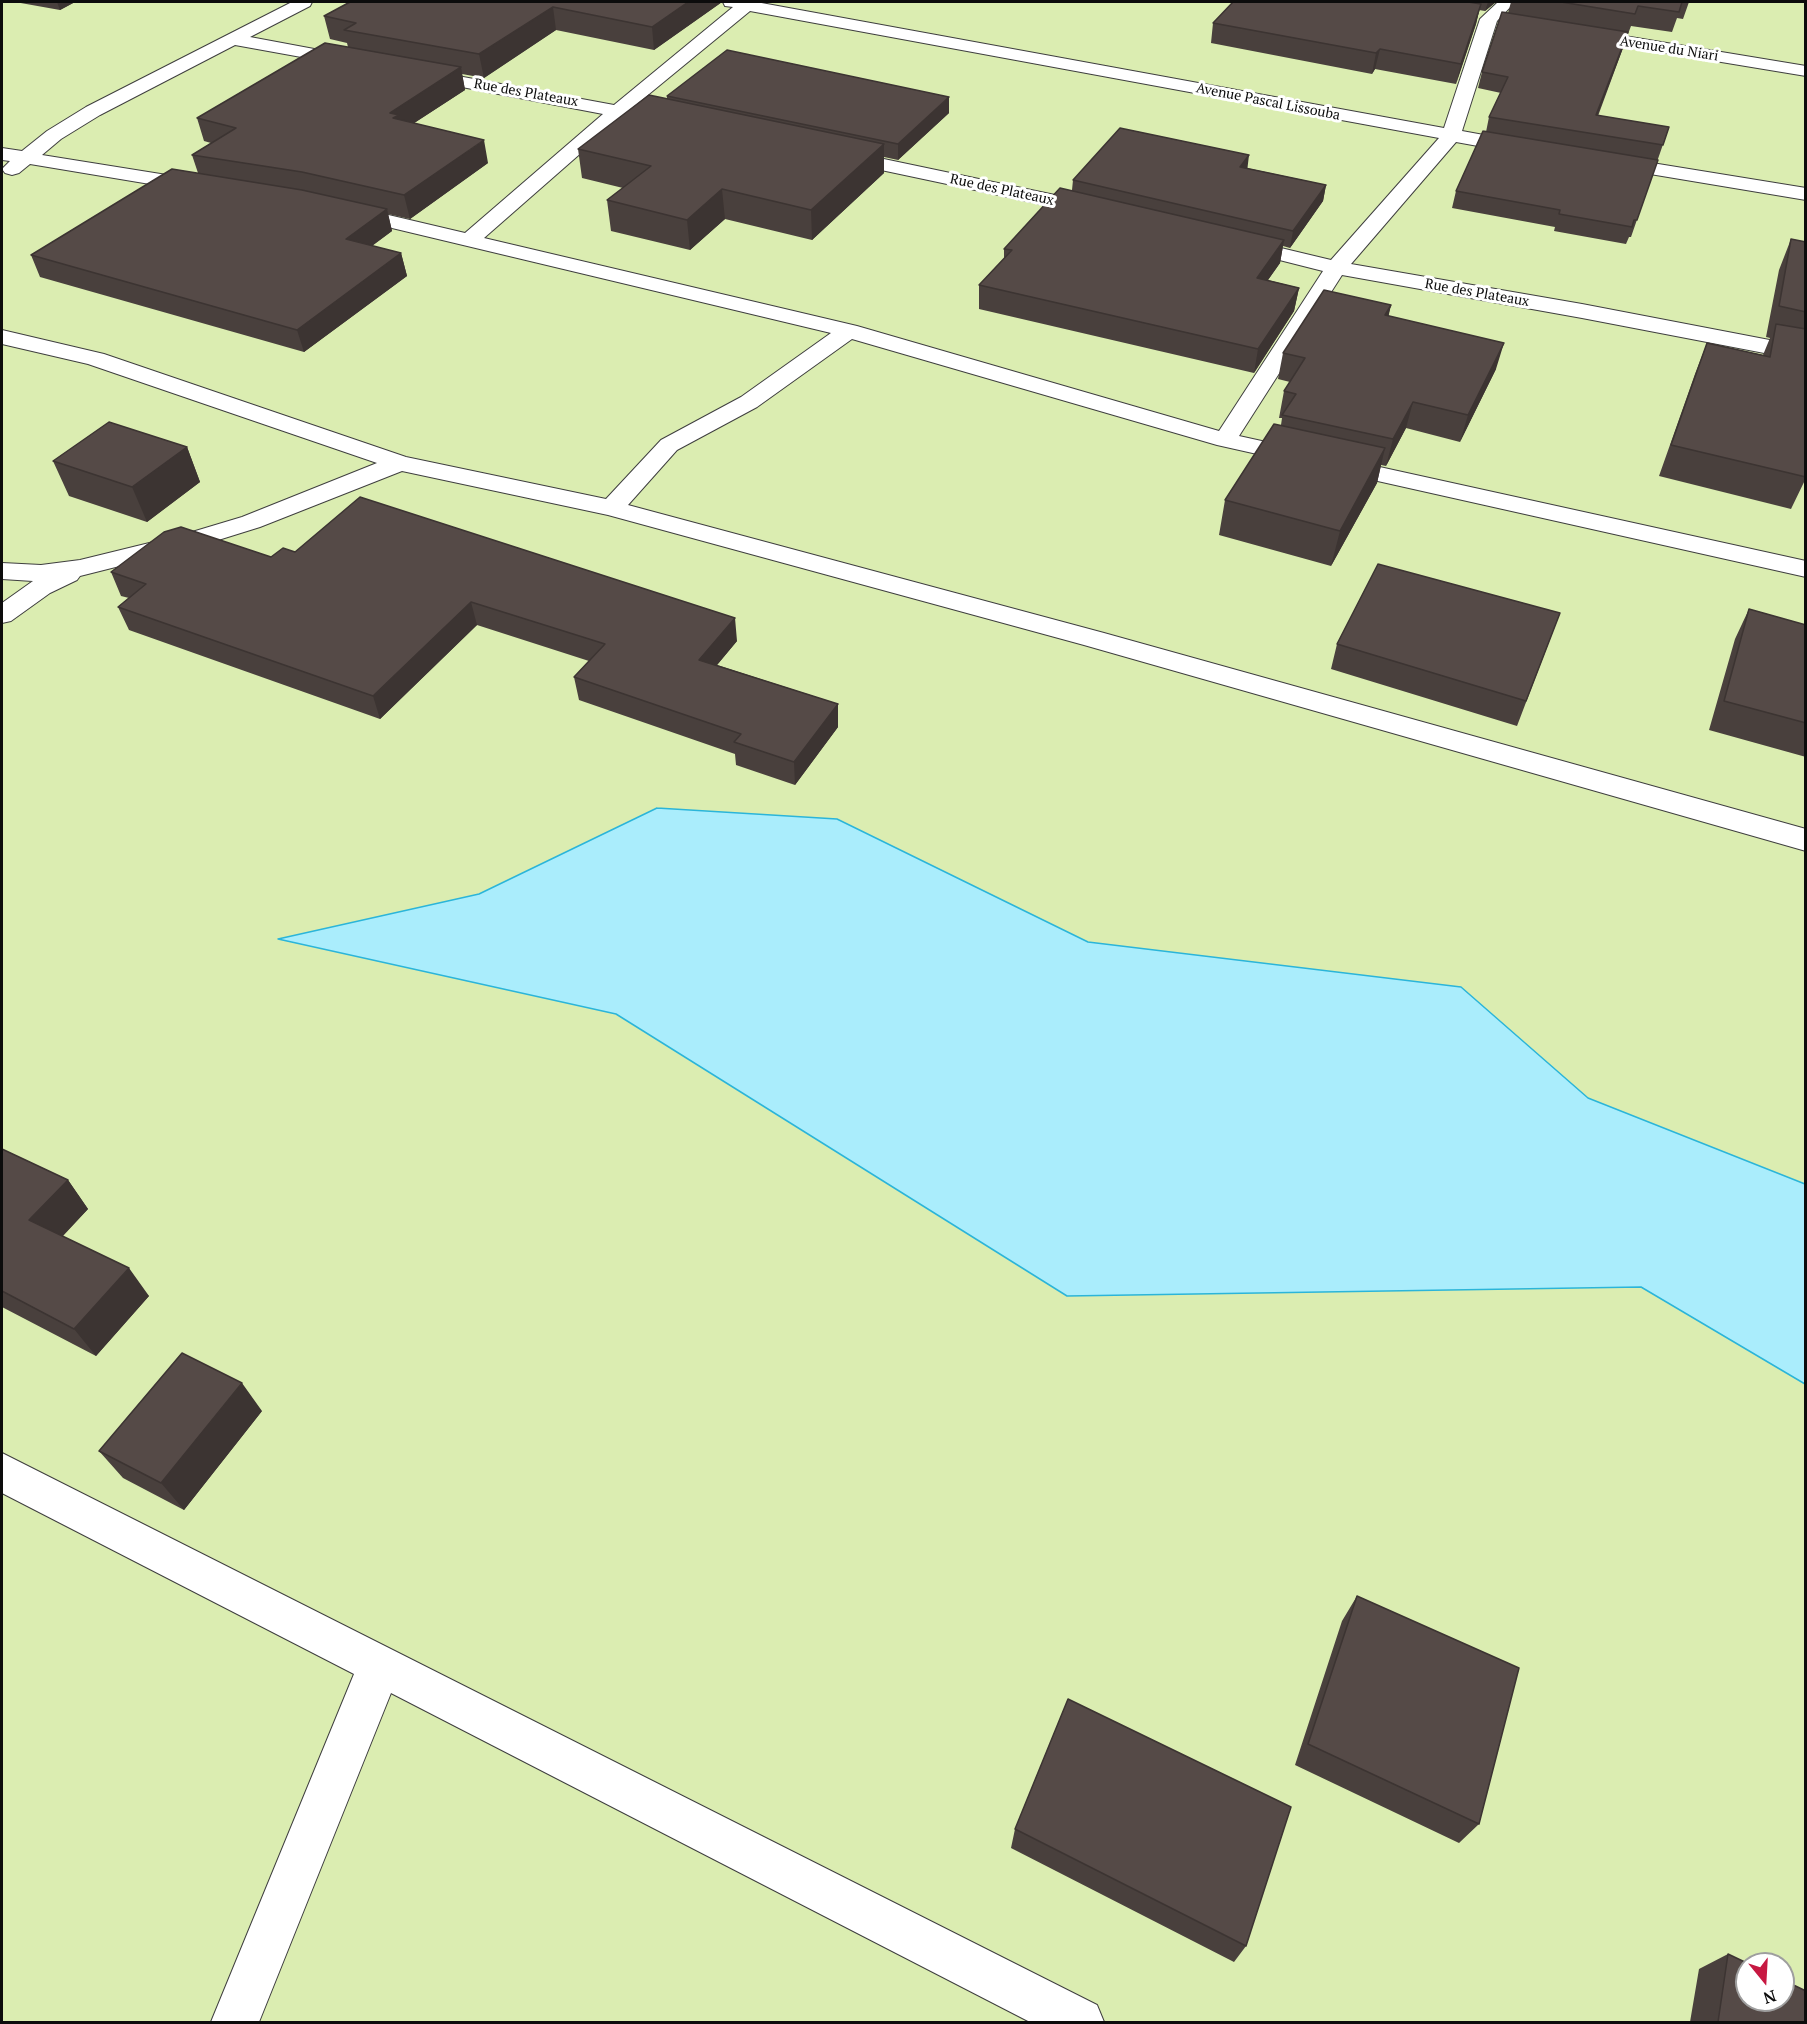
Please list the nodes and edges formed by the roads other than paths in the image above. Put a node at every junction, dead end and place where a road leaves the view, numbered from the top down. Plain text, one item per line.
1 (304, 2) edge
2 (1507, 2) edge
3 (739, 3) edge
4 (1467, 15) edge
5 (1489, 19) junction
6 (1512, 23) edge
7 (1559, 31) edge
8 (233, 39) junction
9 (374, 65) edge
10 (397, 69) edge
11 (1806, 71) edge
12 (619, 110) junction
13 (688, 124) edge
14 (1451, 136) junction
15 (1545, 152) edge
16 (825, 153) edge
17 (12, 157) edge
18 (1593, 159) edge
19 (2, 178) edge
20 (217, 189) edge
21 (1806, 194) edge
22 (320, 205) edge
23 (1110, 214) edge
24 (469, 240) junction
25 (1223, 241) edge
26 (1336, 268) junction
27 (849, 331) junction
28 (2, 337) edge
29 (1806, 354) edge
30 (1225, 440) junction
31 (400, 463) junction
32 (612, 508) junction
33 (80, 568) junction
34 (1806, 569) edge
35 (2, 571) edge
36 (2, 615) edge
37 (1806, 840) edge
38 (2, 1472) edge
39 (380, 1665) junction
40 (235, 2022) edge
41 (1080, 2022) edge

1 - 8 street
2 - 5 street
3 - 12 street
3 - 14 street, Avenue Pascal Lissouba
4 - 5 street
5 - 6 street
5 - 14 street
7 - 11 street, Avenue du Niari
8 - 9 street
8 - 17 street
10 - 12 street, Rue des Plateaux
12 - 13 street, Rue des Plateaux
12 - 24 street
14 - 15 street, Avenue Pascal Lissouba
14 - 26 street
16 - 23 street, Rue des Plateaux
17 - 19 street
17 - 20 street
18 - 21 street
22 - 24 street
24 - 27 street
25 - 26 street, Rue des Plateaux
26 - 29 street, Rue des Plateaux
26 - 30 street
27 - 30 street
27 - 32 street
28 - 31 street
30 - 34 street
31 - 32 street
31 - 33 street
32 - 37 street
33 - 35 street
33 - 36 street
38 - 39 street
39 - 40 street
39 - 41 street

